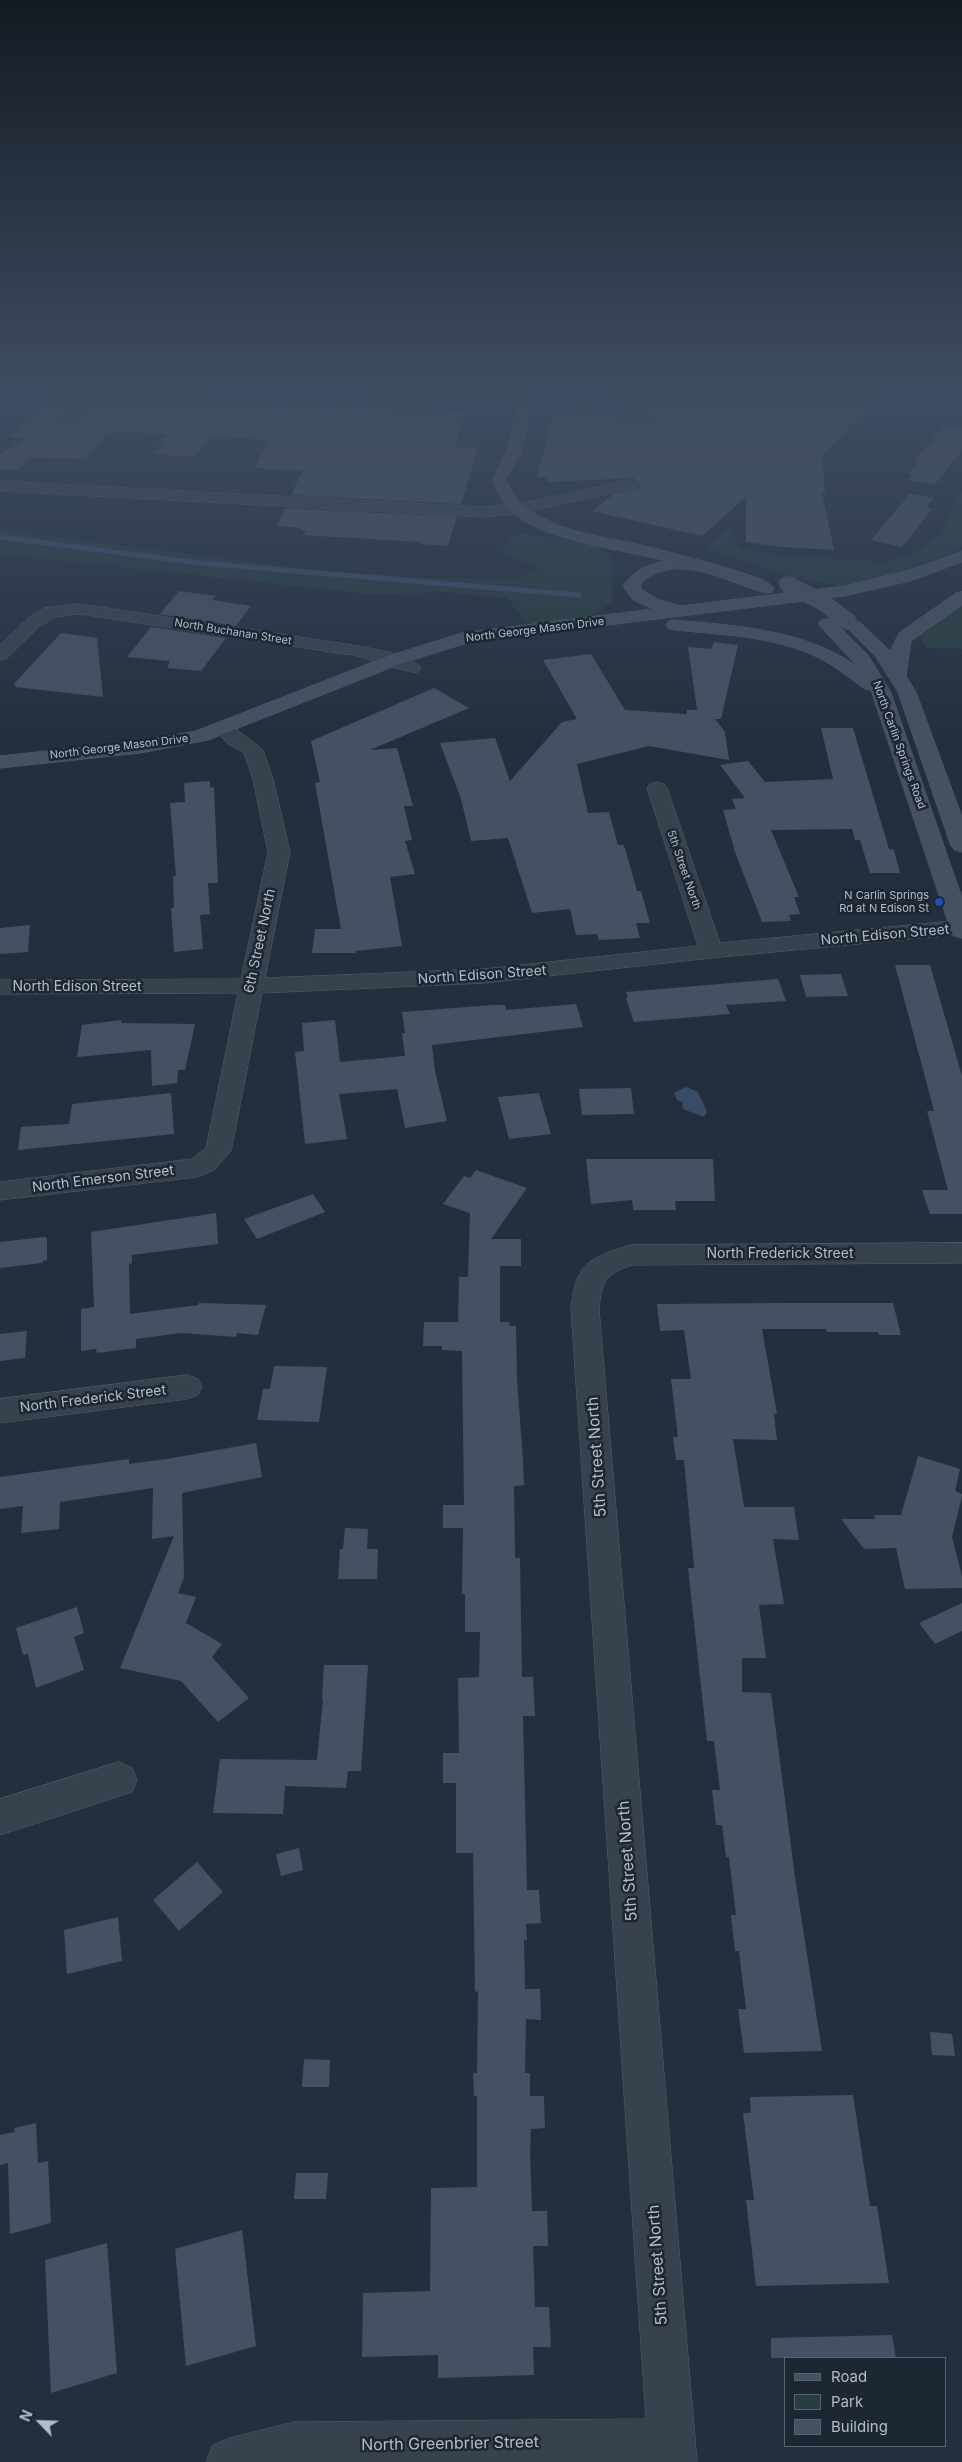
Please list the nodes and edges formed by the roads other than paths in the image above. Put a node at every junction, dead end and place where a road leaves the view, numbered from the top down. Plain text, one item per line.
1 (462, 511) edge
2 (496, 511) edge
3 (521, 511) edge
4 (557, 511) edge
5 (625, 541) junction
6 (962, 556) edge
7 (618, 563) dead end
8 (702, 565) junction
9 (933, 585) dead end
10 (616, 592) dead end
11 (962, 597) edge
12 (711, 609) junction
13 (594, 622) junction
14 (671, 625) junction
15 (0, 655) edge
16 (394, 660) junction
17 (412, 668) junction
18 (898, 674) junction
19 (882, 693) junction
20 (229, 734) junction
21 (0, 762) edge
22 (0, 775) edge
23 (657, 788) dead end
24 (962, 846) edge
25 (962, 928) edge
26 (712, 951) junction
27 (251, 986) junction
28 (0, 988) edge
29 (205, 1164) joint
30 (0, 1191) edge
31 (962, 1253) edge
32 (600, 1264) joint
33 (186, 1387) dead end
34 (0, 1411) edge
35 (119, 1780) dead end
36 (0, 1817) edge
37 (673, 2452) edge
38 (230, 2462) edge

1 - 2 street
3 - 5 main road, North Carlin Springs Road
4 - 5 main road, North Carlin Springs Road
5 - 7 main road
5 - 8 main road, North Carlin Springs Road
5 - 18 main road, North Carlin Springs Road, bridge
6 - 12 main road, North George Mason Drive
8 - 12 main road
8 - 19 main road, North Carlin Springs Road
9 - 14 main road, North George Mason Drive
10 - 13 main road
11 - 18 main road
12 - 13 main road, North George Mason Drive
13 - 16 main road, North George Mason Drive
14 - 17 main road, North George Mason Drive
14 - 19 main road
15 - 16 street, North Buchanan Street
16 - 17 street, North Buchanan Street
16 - 20 main road, North George Mason Drive
17 - 20 main road, North George Mason Drive
18 - 24 main road, North Carlin Springs Road
19 - 25 main road, North Carlin Springs Road
20 - 21 main road, North George Mason Drive
20 - 22 main road, North George Mason Drive
20 - 27 street, 6th Street North
23 - 26 street, 5th Street North
25 - 26 street, North Edison Street
26 - 27 street, North Edison Street
27 - 28 street, North Edison Street
27 - 29 street, 6th Street North
29 - 30 street, North Emerson Street
31 - 32 street, North Frederick Street
32 - 37 street, 5th Street North
33 - 34 street, North Frederick Street
35 - 36 street
37 - 38 street, North Greenbrier Street

